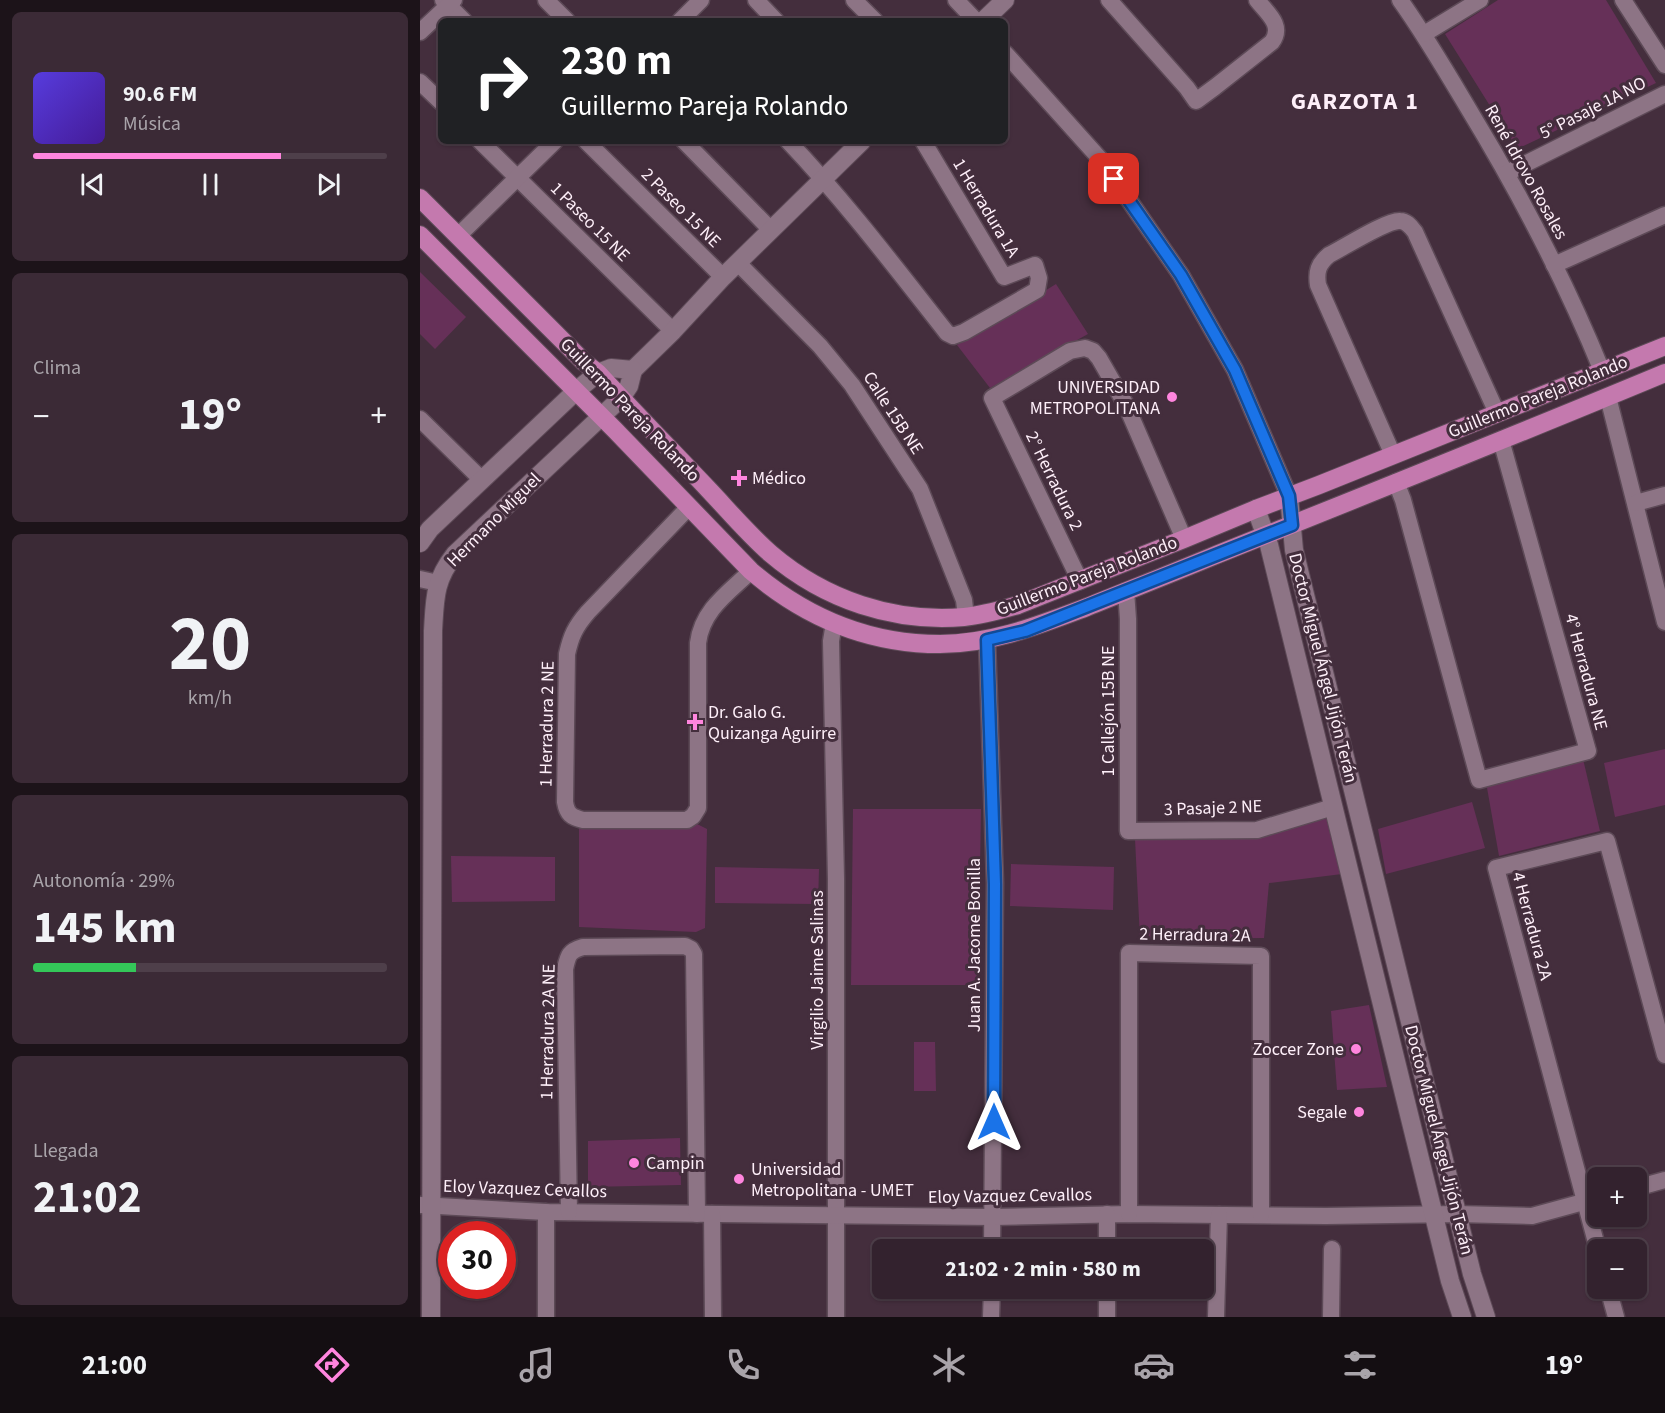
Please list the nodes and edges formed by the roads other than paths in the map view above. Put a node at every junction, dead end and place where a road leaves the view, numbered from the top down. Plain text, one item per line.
1 (546, 0) edge
2 (756, 0) edge
3 (854, 0) edge
4 (956, 0) edge
5 (1005, 0) edge
6 (1109, 0) edge
7 (1257, 0) edge
8 (1400, 0) edge
9 (1480, 0) edge
10 (1623, 0) edge
11 (449, 2) edge
12 (462, 18) edge
13 (564, 18) edge
14 (773, 18) edge
15 (872, 18) edge
16 (973, 18) edge
17 (986, 18) edge
18 (420, 32) edge
19 (1424, 34) junction
20 (1008, 56) edge
21 (1665, 65) edge
22 (420, 82) edge
23 (1665, 94) edge
24 (438, 99) edge
25 (483, 144) edge
26 (552, 144) edge
27 (589, 144) edge
28 (687, 144) edge
29 (791, 144) edge
30 (858, 144) edge
31 (925, 144) edge
32 (1507, 173) junction
33 (518, 178) junction
34 (824, 178) junction
35 (420, 198) edge
36 (1665, 215) edge
37 (771, 230) junction
38 (420, 236) edge
39 (458, 236) junction
40 (738, 263) junction
41 (1554, 265) junction
42 (723, 277) junction
43 (673, 331) junction
44 (1665, 346) edge
45 (633, 370) junction
46 (1602, 371) junction
47 (598, 373) junction
48 (1665, 373) edge
49 (576, 391) junction
50 (1608, 397) junction
51 (621, 398) junction
52 (1497, 413) junction
53 (600, 416) junction
54 (420, 419) edge
55 (1501, 440) junction
56 (1394, 455) junction
57 (476, 474) dead end
58 (1396, 482) junction
59 (1665, 495) edge
60 (1289, 496) junction
61 (1636, 503) junction
62 (689, 507) junction
63 (1256, 509) junction
64 (1292, 525) junction
65 (1266, 535) junction
66 (1184, 539) junction
67 (420, 543) edge
68 (751, 571) junction
69 (420, 579) edge
70 (1080, 581) junction
71 (438, 583) junction
72 (1304, 587) junction
73 (1126, 591) junction
74 (1281, 594) junction
75 (966, 617) junction
76 (1665, 622) edge
77 (834, 623) junction
78 (987, 640) junction
79 (1334, 807) junction
80 (1128, 831) joint
81 (424, 983) edge
82 (1665, 1055) edge
83 (1665, 1180) edge
84 (1647, 1185) edge
85 (1587, 1186) edge
86 (1587, 1201) edge
87 (426, 1205) edge
88 (546, 1212) junction
89 (569, 1212) junction
90 (704, 1214) junction
91 (1107, 1214) junction
92 (1130, 1214) junction
93 (1457, 1214) junction
94 (837, 1215) junction
95 (1218, 1215) junction
96 (1261, 1215) junction
97 (1434, 1215) junction
98 (993, 1217) junction
99 (993, 1239) edge
100 (1107, 1239) edge
101 (1332, 1249) dead end
102 (992, 1299) edge
103 (1107, 1299) edge
104 (1611, 1299) edge
105 (431, 1317) edge
106 (546, 1317) edge
107 (713, 1317) edge
108 (836, 1317) edge
109 (991, 1317) edge
110 (1107, 1317) edge
111 (1216, 1317) edge
112 (1331, 1317) edge
113 (1462, 1317) edge
114 (1486, 1317) edge
115 (1616, 1317) edge

1 - 13 street
2 - 14 street
3 - 15 street
4 - 16 street
5 - 17 street
6 - 7 street
8 - 19 street, René Idrovo Rosales
9 - 19 street
10 - 21 street
11 - 12 street
11 - 18 street
19 - 32 street, René Idrovo Rosales
20 - 60 street, Doctor Miguel Ángel Jijón Terán
22 - 24 street
23 - 32 street, 5° Pasaje 1A NO
25 - 33 street, 1 Paseo 15 NE
26 - 33 street
27 - 42 street, 2 Paseo 15 NE
28 - 37 street
29 - 34 street
30 - 34 street, Hermano Miguel
31 - 34 street, 1 Herradura 1A
32 - 41 street, René Idrovo Rosales
33 - 39 street
33 - 43 street, 1 Paseo 15 NE
34 - 37 street, Hermano Miguel
35 - 39 main road, Guillermo Pareja Rolando
36 - 41 street
37 - 40 street, Hermano Miguel
38 - 49 main road, Guillermo Pareja Rolando
39 - 47 main road, Guillermo Pareja Rolando
40 - 42 street, Hermano Miguel
40 - 75 street, Calle 15B NE
41 - 46 street, René Idrovo Rosales
42 - 43 street, Hermano Miguel
43 - 45 street, Hermano Miguel
44 - 46 main road, Guillermo Pareja Rolando
45 - 47 street
45 - 51 street, Hermano Miguel
46 - 52 main road, Guillermo Pareja Rolando
47 - 49 street, Hermano Miguel
47 - 51 main road, Guillermo Pareja Rolando
48 - 50 main road, Guillermo Pareja Rolando
49 - 53 main road, Guillermo Pareja Rolando
49 - 67 street, Hermano Miguel
50 - 55 main road, Guillermo Pareja Rolando
50 - 61 street
51 - 53 street, Hermano Miguel
51 - 75 main road, Guillermo Pareja Rolando
52 - 56 main road, Guillermo Pareja Rolando
52 - 56 street
53 - 62 main road, Guillermo Pareja Rolando
53 - 71 street, Hermano Miguel
54 - 57 street
55 - 58 main road, Guillermo Pareja Rolando
55 - 58 street, 4° Herradura NE
56 - 60 main road, Guillermo Pareja Rolando
58 - 64 main road, Guillermo Pareja Rolando
59 - 61 street
60 - 63 main road, Guillermo Pareja Rolando
60 - 64 street, Doctor Miguel Ángel Jijón Terán
61 - 76 street
62 - 68 main road, Guillermo Pareja Rolando
62 - 68 street, 1 Herradura 2 NE
63 - 65 street, Doctor Miguel Ángel Jijón Terán
63 - 66 main road, Guillermo Pareja Rolando
64 - 65 main road, Guillermo Pareja Rolando
64 - 72 street, Doctor Miguel Ángel Jijón Terán
65 - 73 main road, Guillermo Pareja Rolando
65 - 74 street, Doctor Miguel Ángel Jijón Terán
66 - 70 main road, Guillermo Pareja Rolando
66 - 70 street, 2° Herradura 2
68 - 77 main road, Guillermo Pareja Rolando
69 - 71 street
70 - 75 main road, Guillermo Pareja Rolando
71 - 81 street, Hermano Miguel
72 - 74 street
72 - 93 street, Doctor Miguel Ángel Jijón Terán
73 - 78 main road, Guillermo Pareja Rolando
73 - 80 street, 1 Callejón 15B NE
74 - 79 street, Doctor Miguel Ángel Jijón Terán
77 - 78 main road, Guillermo Pareja Rolando
77 - 94 street, Virgilio Jaime Salinas
78 - 98 street, Juan A. Jacome Bonilla
79 - 80 street, 3 Pasaje 2 NE
79 - 97 street, Doctor Miguel Ángel Jijón Terán
81 - 87 street, Hermano Miguel
82 - 85 street, 4 Herradura 2A
83 - 84 street
86 - 93 street, Eloy Vazquez Cevallos
87 - 88 street, Eloy Vazquez Cevallos
87 - 105 street, Hermano Miguel
88 - 89 street, Eloy Vazquez Cevallos
88 - 106 street
89 - 90 street, Eloy Vazquez Cevallos
89 - 90 street, 1 Herradura 2A NE
90 - 94 street, Eloy Vazquez Cevallos
90 - 107 street
91 - 92 street, Eloy Vazquez Cevallos
91 - 98 street, Eloy Vazquez Cevallos
91 - 100 street
92 - 95 street, Eloy Vazquez Cevallos
92 - 96 street, 2 Herradura 2A
93 - 97 street, Eloy Vazquez Cevallos
93 - 114 street, Doctor Miguel Ángel Jijón Terán
94 - 98 street, Eloy Vazquez Cevallos
94 - 108 street, Virgilio Jaime Salinas
95 - 96 street, Eloy Vazquez Cevallos
95 - 111 street
96 - 97 street, Eloy Vazquez Cevallos
97 - 113 street, Doctor Miguel Ángel Jijón Terán
98 - 99 street, Juan A. Jacome Bonilla
101 - 112 street
102 - 109 street
103 - 110 street
104 - 115 street

